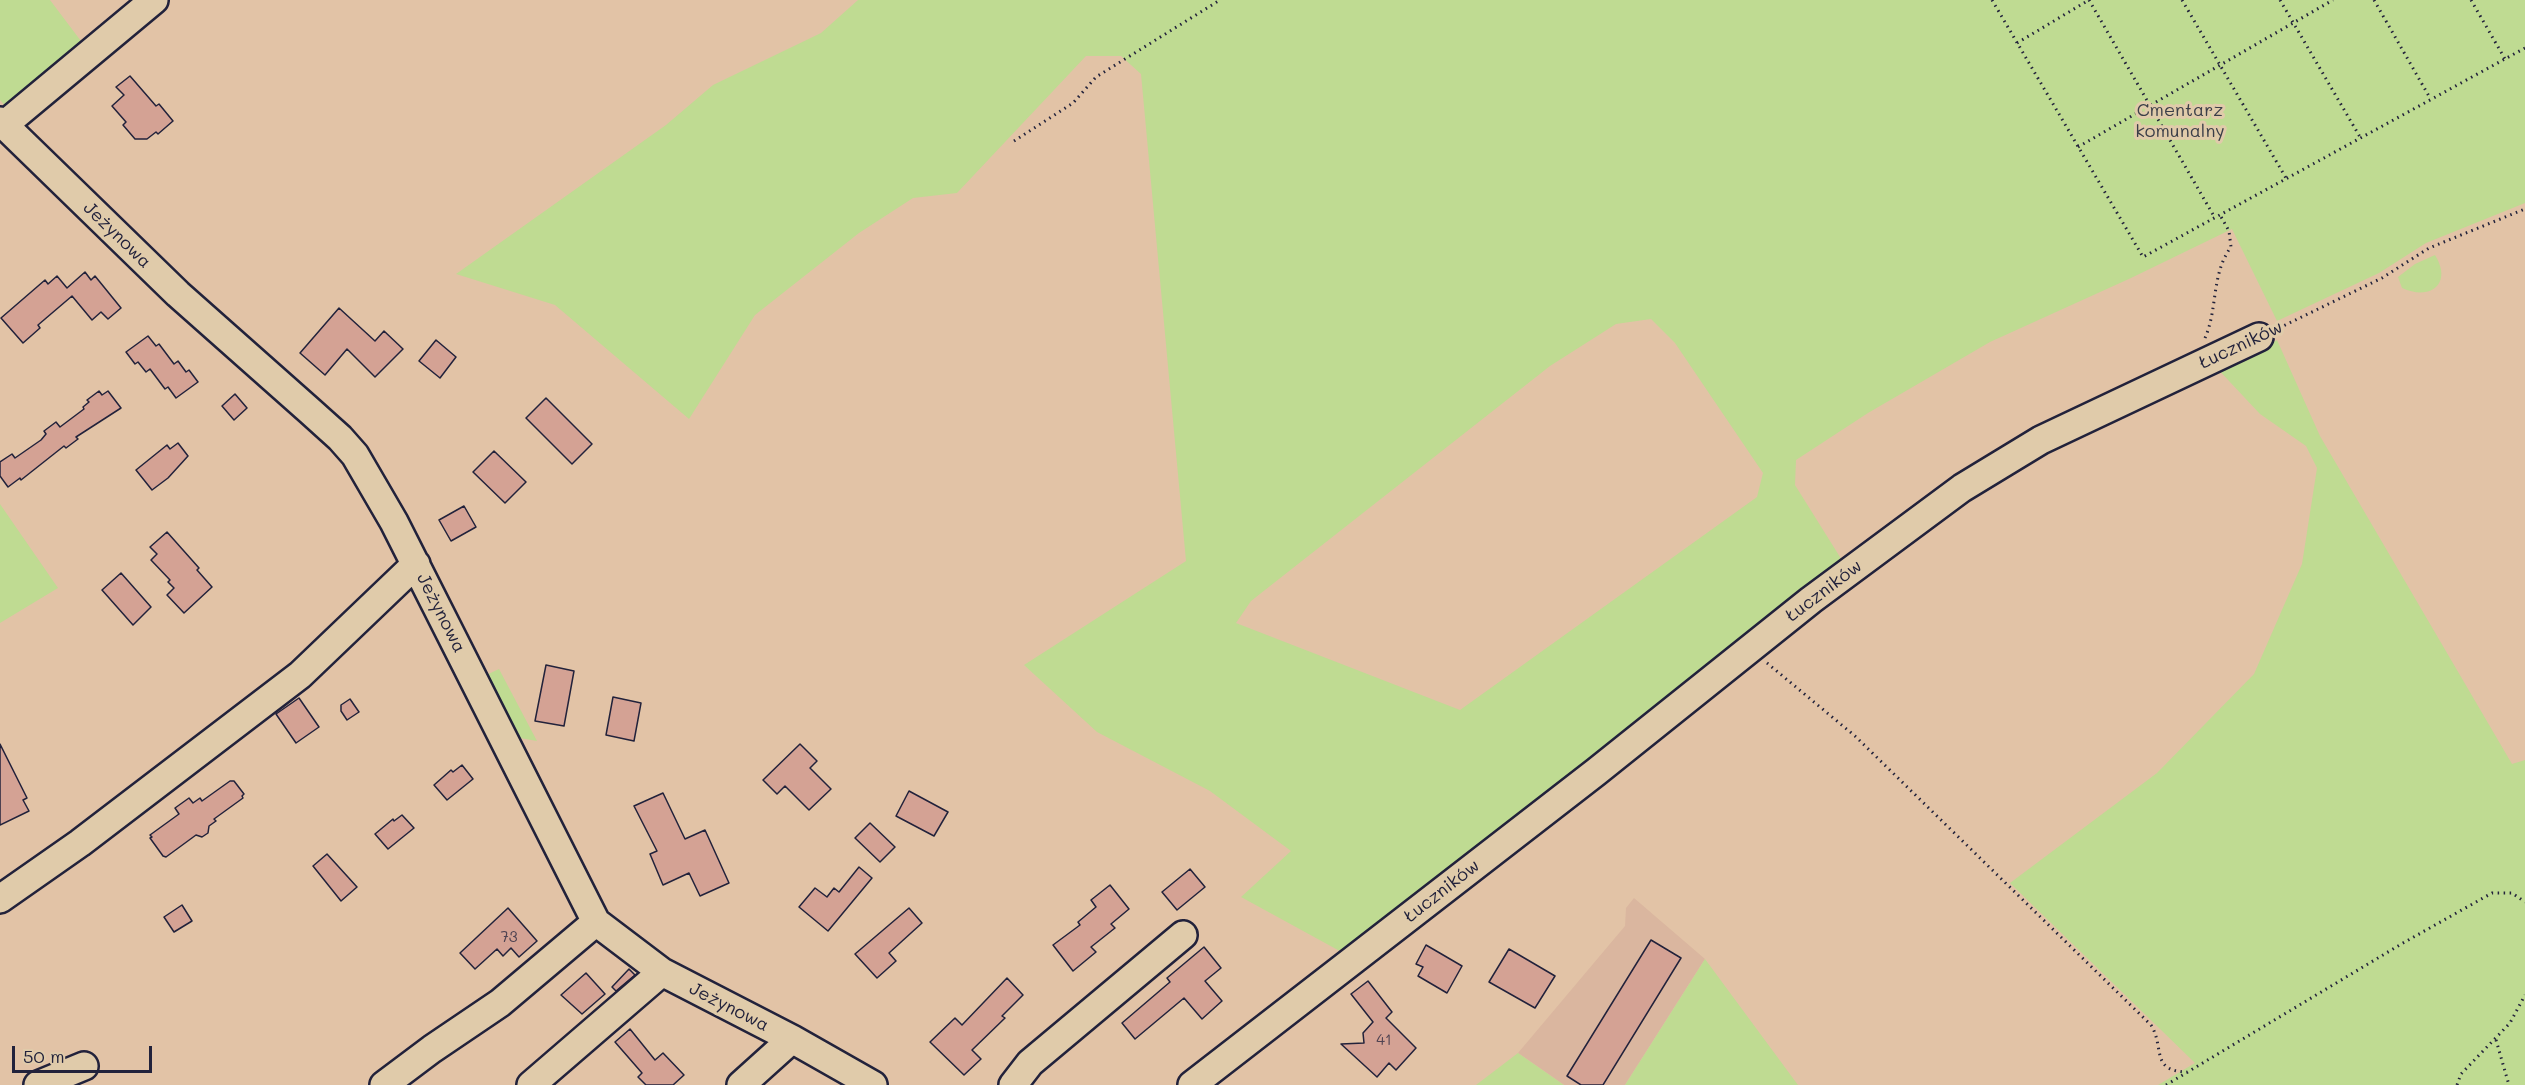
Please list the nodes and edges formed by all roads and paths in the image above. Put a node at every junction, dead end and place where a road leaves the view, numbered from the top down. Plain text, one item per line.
1 (154, 0) edge
2 (1220, 0) edge
3 (1992, 0) edge
4 (2089, 0) edge
5 (2182, 0) edge
6 (2280, 0) edge
7 (2333, 0) edge
8 (2374, 0) edge
9 (2471, 0) edge
10 (2294, 23) junction
11 (2017, 43) junction
12 (2525, 48) edge
13 (2505, 59) junction
14 (2220, 66) junction
15 (2430, 98) junction
16 (2150, 106) junction
17 (2, 123) edge
18 (2360, 137) junction
19 (1014, 141) dead end
20 (2078, 147) junction
21 (2286, 178) junction
22 (2525, 209) edge
23 (2220, 215) junction
24 (2215, 218) junction
25 (2259, 337) joint
26 (2204, 363) junction
27 (416, 564) junction
28 (1748, 650) junction
29 (0, 899) edge
30 (2525, 903) edge
31 (596, 922) junction
32 (1183, 934) dead end
33 (662, 972) junction
34 (2525, 995) edge
35 (792, 1039) junction
36 (2496, 1040) junction
37 (84, 1066) dead end
38 (2187, 1072) junction
39 (38, 1085) edge
40 (384, 1085) edge
41 (531, 1085) edge
42 (741, 1085) edge
43 (873, 1085) edge
44 (1013, 1085) edge
45 (1192, 1085) edge
46 (2166, 1085) edge
47 (2457, 1085) edge
48 (2509, 1085) edge

1 - 17 street
2 - 19 path
3 - 11 path
4 - 11 path
4 - 16 path
5 - 14 path
6 - 10 path
7 - 10 path
8 - 15 path
9 - 13 path
10 - 14 path
10 - 18 path
11 - 20 path
12 - 13 path
13 - 15 path
14 - 16 path
14 - 21 path
15 - 18 path
16 - 20 path
16 - 24 path
17 - 27 street, Jeżynowa
18 - 21 path
20 - 24 path
21 - 23 path
22 - 25 path, Łuczników
23 - 24 path
23 - 26 path
25 - 26 street, Łuczników
26 - 28 street, Łuczników
27 - 29 street
27 - 31 street, Jeżynowa
28 - 38 path
28 - 45 street, Łuczników
30 - 38 path
31 - 33 street, Jeżynowa
31 - 40 street
32 - 44 street
33 - 35 street, Jeżynowa
33 - 41 street
34 - 36 path
35 - 42 street
35 - 43 street, Jeżynowa
36 - 47 path
36 - 48 path
37 - 39 street
38 - 46 path

